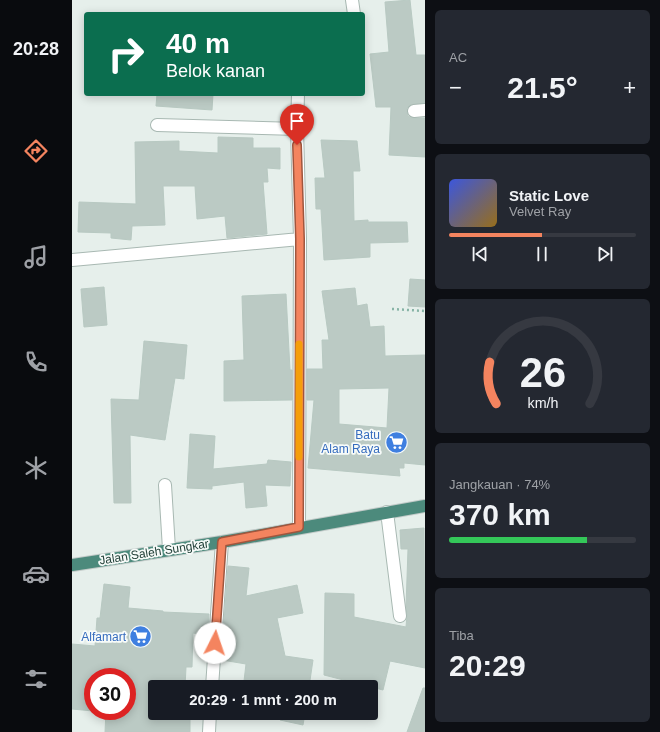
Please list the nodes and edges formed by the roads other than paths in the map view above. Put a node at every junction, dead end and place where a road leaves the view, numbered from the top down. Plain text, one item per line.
1 (352, 0) edge
2 (354, 12) edge
3 (298, 96) edge
4 (157, 125) dead end
5 (297, 129) junction
6 (300, 239) junction
7 (72, 260) edge
8 (165, 485) dead end
9 (425, 506) edge
10 (387, 512) junction
11 (299, 527) junction
12 (222, 542) junction
13 (169, 549) junction
14 (72, 565) edge
15 (400, 616) dead end
16 (212, 680) edge
17 (210, 720) edge
18 (209, 732) edge

1 - 2 street
3 - 5 street
4 - 5 street
5 - 6 street
6 - 7 street
6 - 11 street
8 - 13 street
9 - 10 highway, Jalan Saleh Sungkar
10 - 11 highway, Jalan Saleh Sungkar
10 - 15 street
11 - 12 highway, Jalan Saleh Sungkar
12 - 13 highway, Jalan Saleh Sungkar
12 - 16 street
13 - 14 highway, Jalan Saleh Sungkar
17 - 18 street

